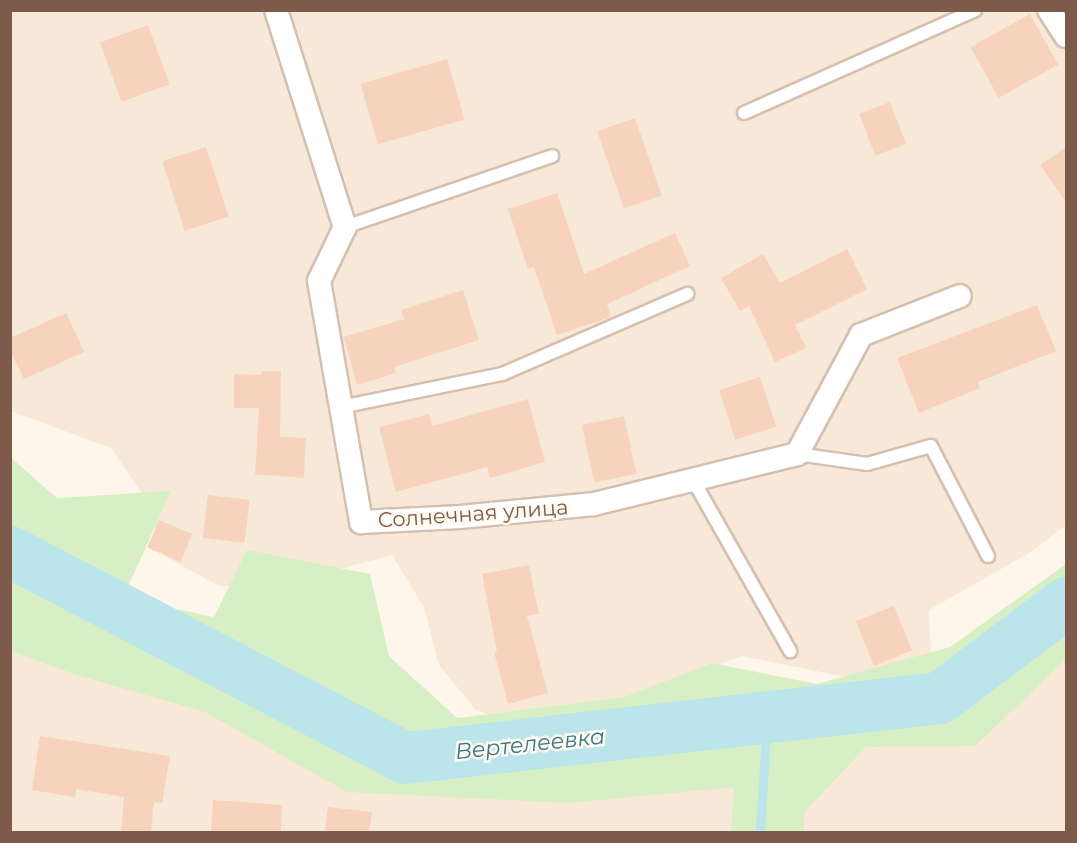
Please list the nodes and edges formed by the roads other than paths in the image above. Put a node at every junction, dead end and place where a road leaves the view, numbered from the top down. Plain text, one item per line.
1 (276, 10) edge
2 (975, 10) edge
3 (1049, 10) edge
4 (1066, 36) edge
5 (744, 113) dead end
6 (552, 156) dead end
7 (345, 227) junction
8 (687, 294) dead end
9 (960, 296) dead end
10 (341, 407) junction
11 (797, 454) junction
12 (693, 480) junction
13 (988, 556) dead end
14 (790, 651) dead end

1 - 7 street
2 - 5 lane
3 - 4 street
6 - 7 lane
7 - 10 street, Солнечная улица
8 - 10 lane
9 - 11 street
10 - 12 street, Солнечная улица
11 - 12 street, Солнечная улица
11 - 13 lane
12 - 14 lane

